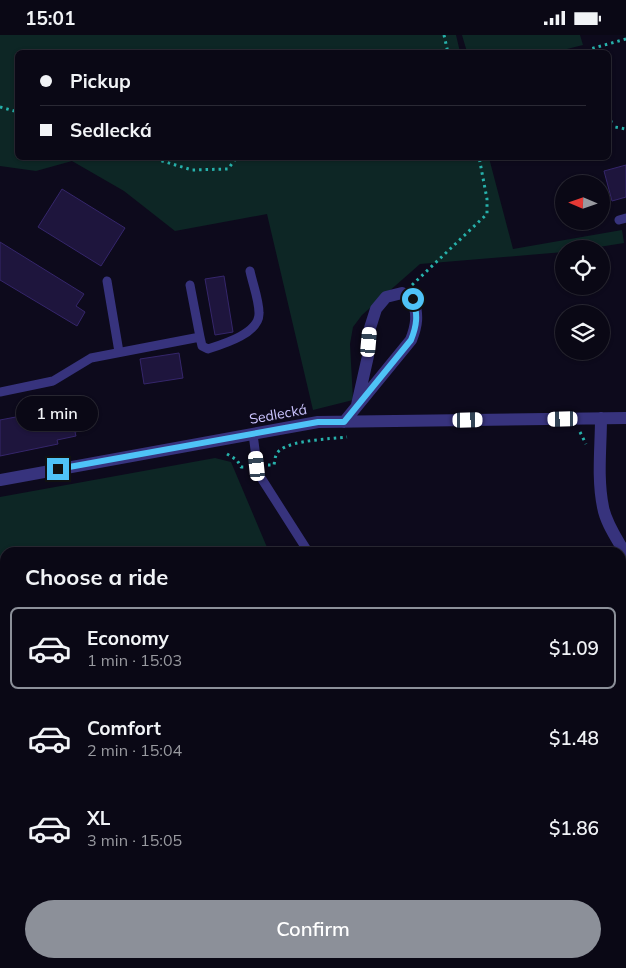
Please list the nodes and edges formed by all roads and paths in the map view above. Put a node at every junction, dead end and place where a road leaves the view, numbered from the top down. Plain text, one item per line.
1 (444, 35) edge
2 (626, 39) edge
3 (447, 50) edge
4 (590, 50) edge
5 (0, 107) edge
6 (15, 111) edge
7 (611, 125) edge
8 (626, 129) edge
9 (159, 160) edge
10 (234, 160) edge
11 (480, 160) edge
12 (250, 271) dead end
13 (107, 281) dead end
14 (190, 285) dead end
15 (402, 293) junction
16 (200, 337) junction
17 (119, 352) junction
18 (0, 392) edge
19 (357, 405) junction
20 (601, 418) junction
21 (626, 418) edge
22 (344, 422) junction
23 (573, 429) dead end
24 (253, 434) junction
25 (357, 436) dead end
26 (221, 452) dead end
27 (586, 452) dead end
28 (257, 466) junction
29 (0, 479) edge
30 (305, 547) edge
31 (621, 547) edge

1 - 3 path
2 - 4 path
5 - 6 path
7 - 8 path
9 - 10 path
11 - 15 path
12 - 16 lane
13 - 17 lane
14 - 16 lane
15 - 19 street
15 - 19 street
16 - 17 lane
17 - 18 lane
19 - 22 street
20 - 21 street, Sedlecká
20 - 22 street, Sedlecká
20 - 31 street
22 - 24 street, Sedlecká
23 - 27 path
24 - 28 lane
24 - 29 street, Sedlecká
25 - 28 path
26 - 28 path
28 - 30 lane

